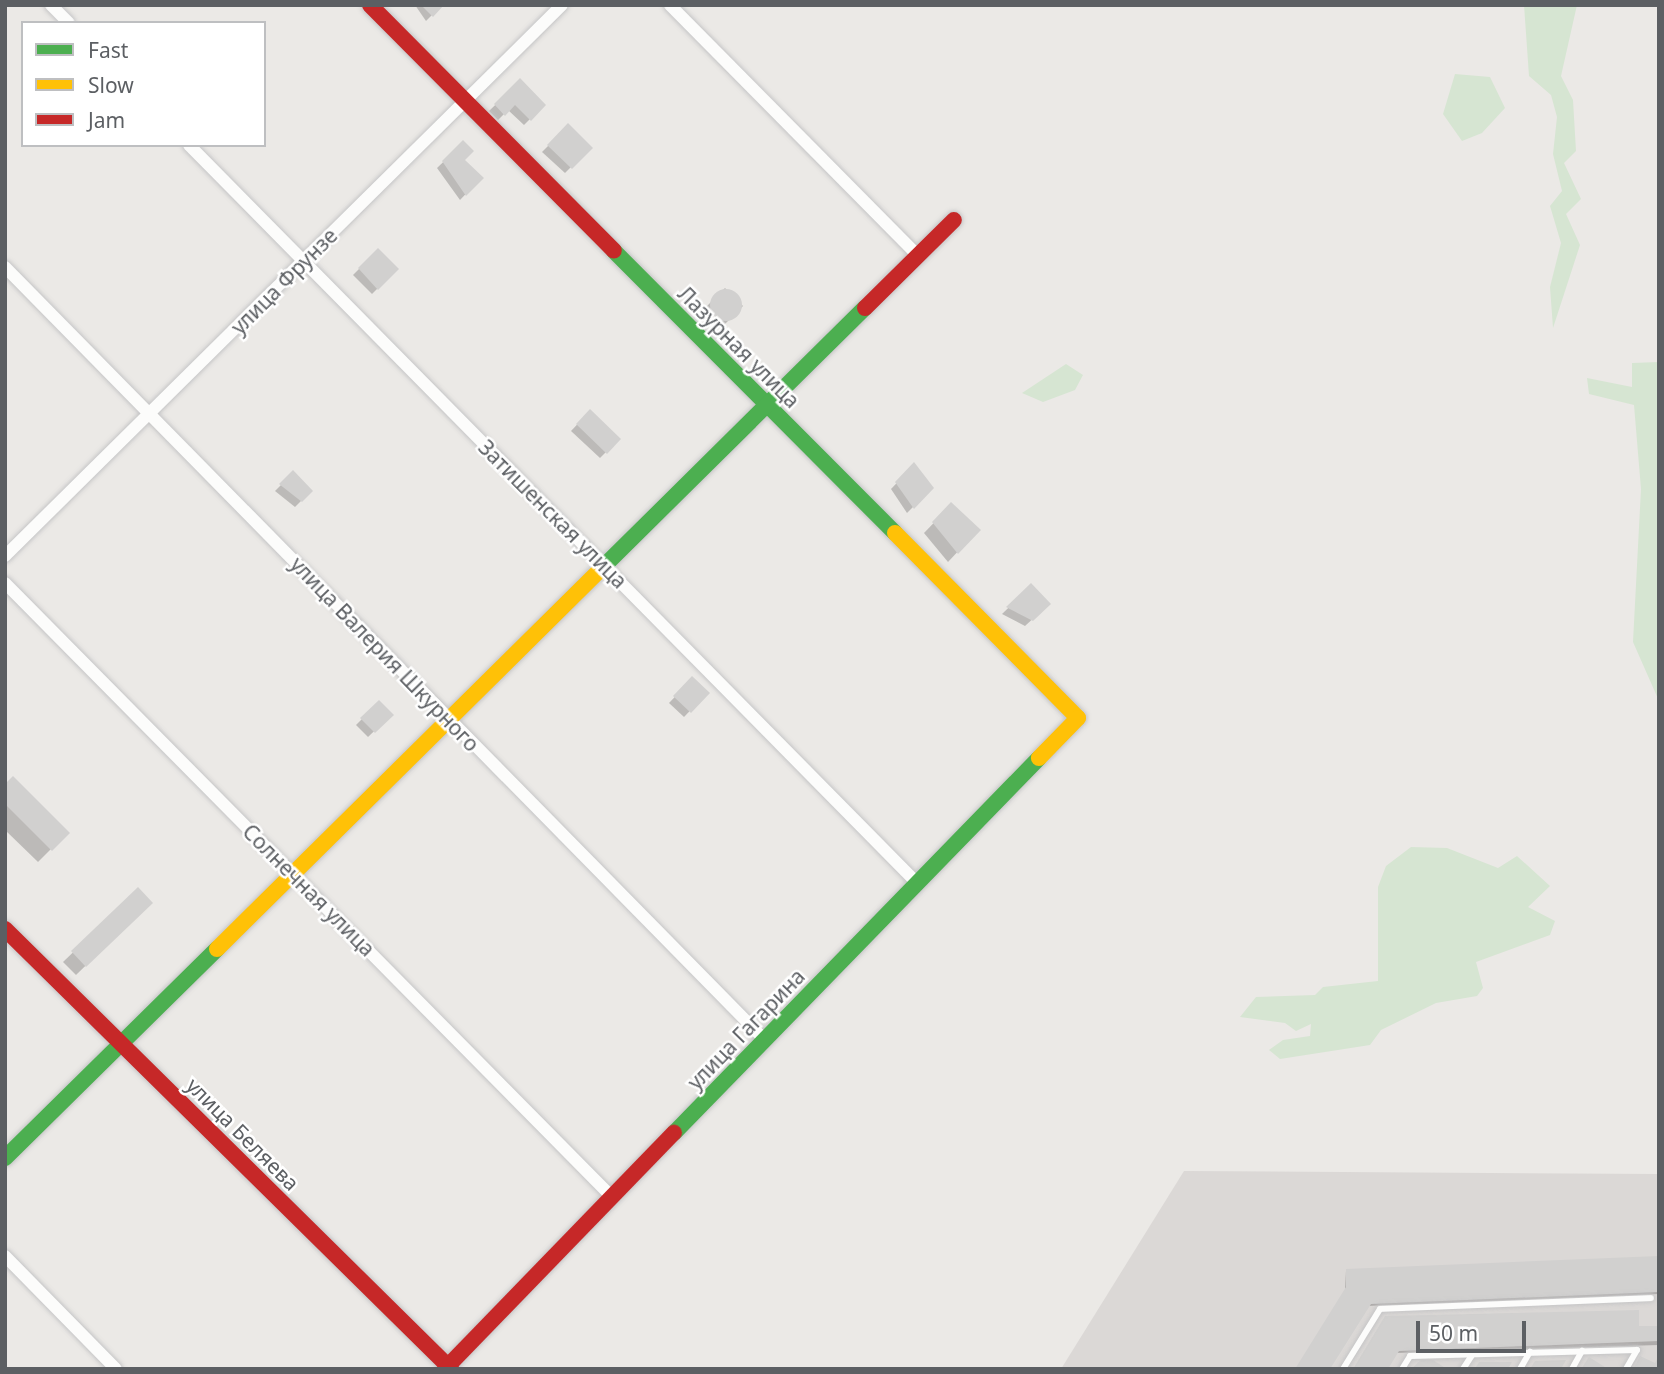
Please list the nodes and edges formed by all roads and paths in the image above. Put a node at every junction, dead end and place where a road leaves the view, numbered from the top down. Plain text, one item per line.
1 (51, 5) edge
2 (370, 5) edge
3 (562, 5) edge
4 (670, 5) edge
5 (67, 21) edge
6 (465, 101) junction
7 (191, 147) edge
8 (954, 220) dead end
9 (918, 256) junction
10 (303, 261) junction
11 (5, 267) edge
12 (769, 407) junction
13 (149, 413) junction
14 (5, 556) edge
15 (606, 567) junction
16 (5, 583) edge
17 (1078, 718) joint
18 (450, 720) junction
19 (293, 875) junction
20 (917, 883) junction
21 (5, 929) edge
22 (765, 1040) junction
23 (121, 1044) junction
24 (5, 1158) edge
25 (612, 1197) junction
26 (5, 1256) edge
27 (1651, 1298) dead end
28 (1582, 1351) junction
29 (1530, 1352) junction
30 (1472, 1355) junction
31 (448, 1368) edge
32 (116, 1369) edge
33 (1343, 1369) edge
34 (1402, 1369) edge
35 (1463, 1369) edge
36 (1520, 1369) edge
37 (1572, 1369) edge
38 (1626, 1369) edge

1 - 5 street
2 - 6 street, Лазурная улица
3 - 6 street, улица Фрунзе
4 - 9 street
6 - 10 street, улица Фрунзе
6 - 12 street, Лазурная улица
7 - 10 street, Затишенская улица
8 - 9 street
9 - 12 street
10 - 13 street, улица Фрунзе
10 - 15 street, Затишенская улица
11 - 13 street, улица Валерия Шкурного
12 - 15 street
12 - 17 street, Лазурная улица
13 - 14 street, улица Фрунзе
13 - 18 street, улица Валерия Шкурного
15 - 18 street
15 - 20 street, Затишенская улица
16 - 19 street, Солнечная улица
17 - 20 street, улица Гагарина
18 - 19 street
18 - 22 street, улица Валерия Шкурного
19 - 23 street
19 - 25 street, Солнечная улица
20 - 22 street, улица Гагарина
21 - 23 street, улица Беляева
22 - 25 street, улица Гагарина
23 - 24 street
23 - 31 street, улица Беляева
25 - 31 street, улица Гагарина
26 - 32 street
27 - 33 lane
28 - 29 lane
28 - 37 lane
28 - 38 lane
29 - 30 lane
29 - 36 lane
30 - 34 lane
30 - 35 lane

